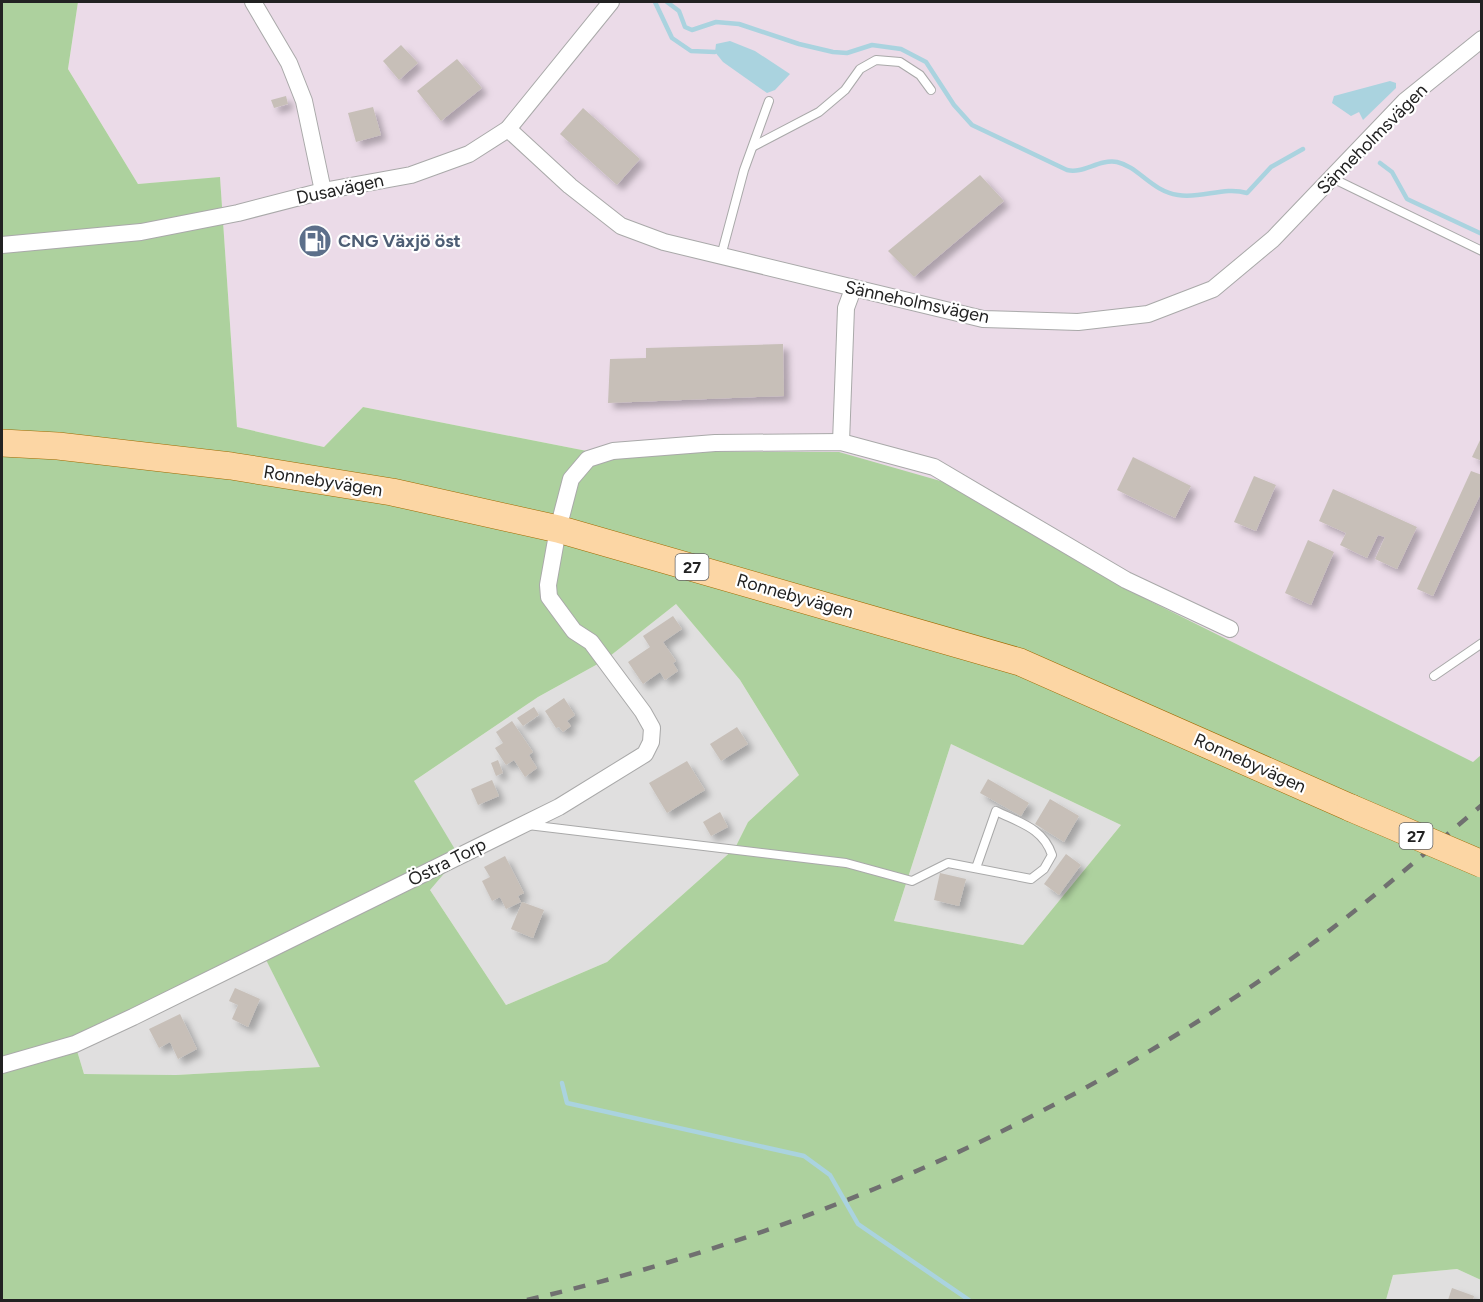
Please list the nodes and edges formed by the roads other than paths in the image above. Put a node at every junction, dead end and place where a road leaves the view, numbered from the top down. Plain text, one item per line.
1 (253, 2) edge
2 (611, 2) edge
3 (1482, 39) edge
4 (931, 90) dead end
5 (769, 101) dead end
6 (508, 129) junction
7 (754, 146) junction
8 (1332, 178) junction
9 (323, 191) junction
10 (2, 245) edge
11 (1482, 251) edge
12 (721, 256) junction
13 (853, 289) junction
14 (841, 442) junction
15 (2, 443) edge
16 (558, 528) junction
17 (1230, 629) dead end
18 (1482, 643) edge
19 (1434, 676) dead end
20 (522, 824) junction
21 (1482, 864) edge
22 (976, 868) junction
23 (2, 1065) edge

1 - 9 street
2 - 6 street, Dusavägen
3 - 8 street, Sänneholmsvägen
4 - 7 lane
5 - 7 lane
6 - 9 street, Dusavägen
6 - 12 street, Sänneholmsvägen
7 - 12 lane
8 - 11 lane
8 - 13 street, Sänneholmsvägen
9 - 10 street, Dusavägen
12 - 13 street, Sänneholmsvägen
13 - 14 street
14 - 16 street, Östra Torp
14 - 17 street, Östra Torp
15 - 16 main road, Ronnebyvägen / 27
16 - 20 street, Östra Torp
16 - 21 main road, Ronnebyvägen / 27, bridge
18 - 19 lane
20 - 22 lane
20 - 23 street, Östra Torp
22 - 22 lane

